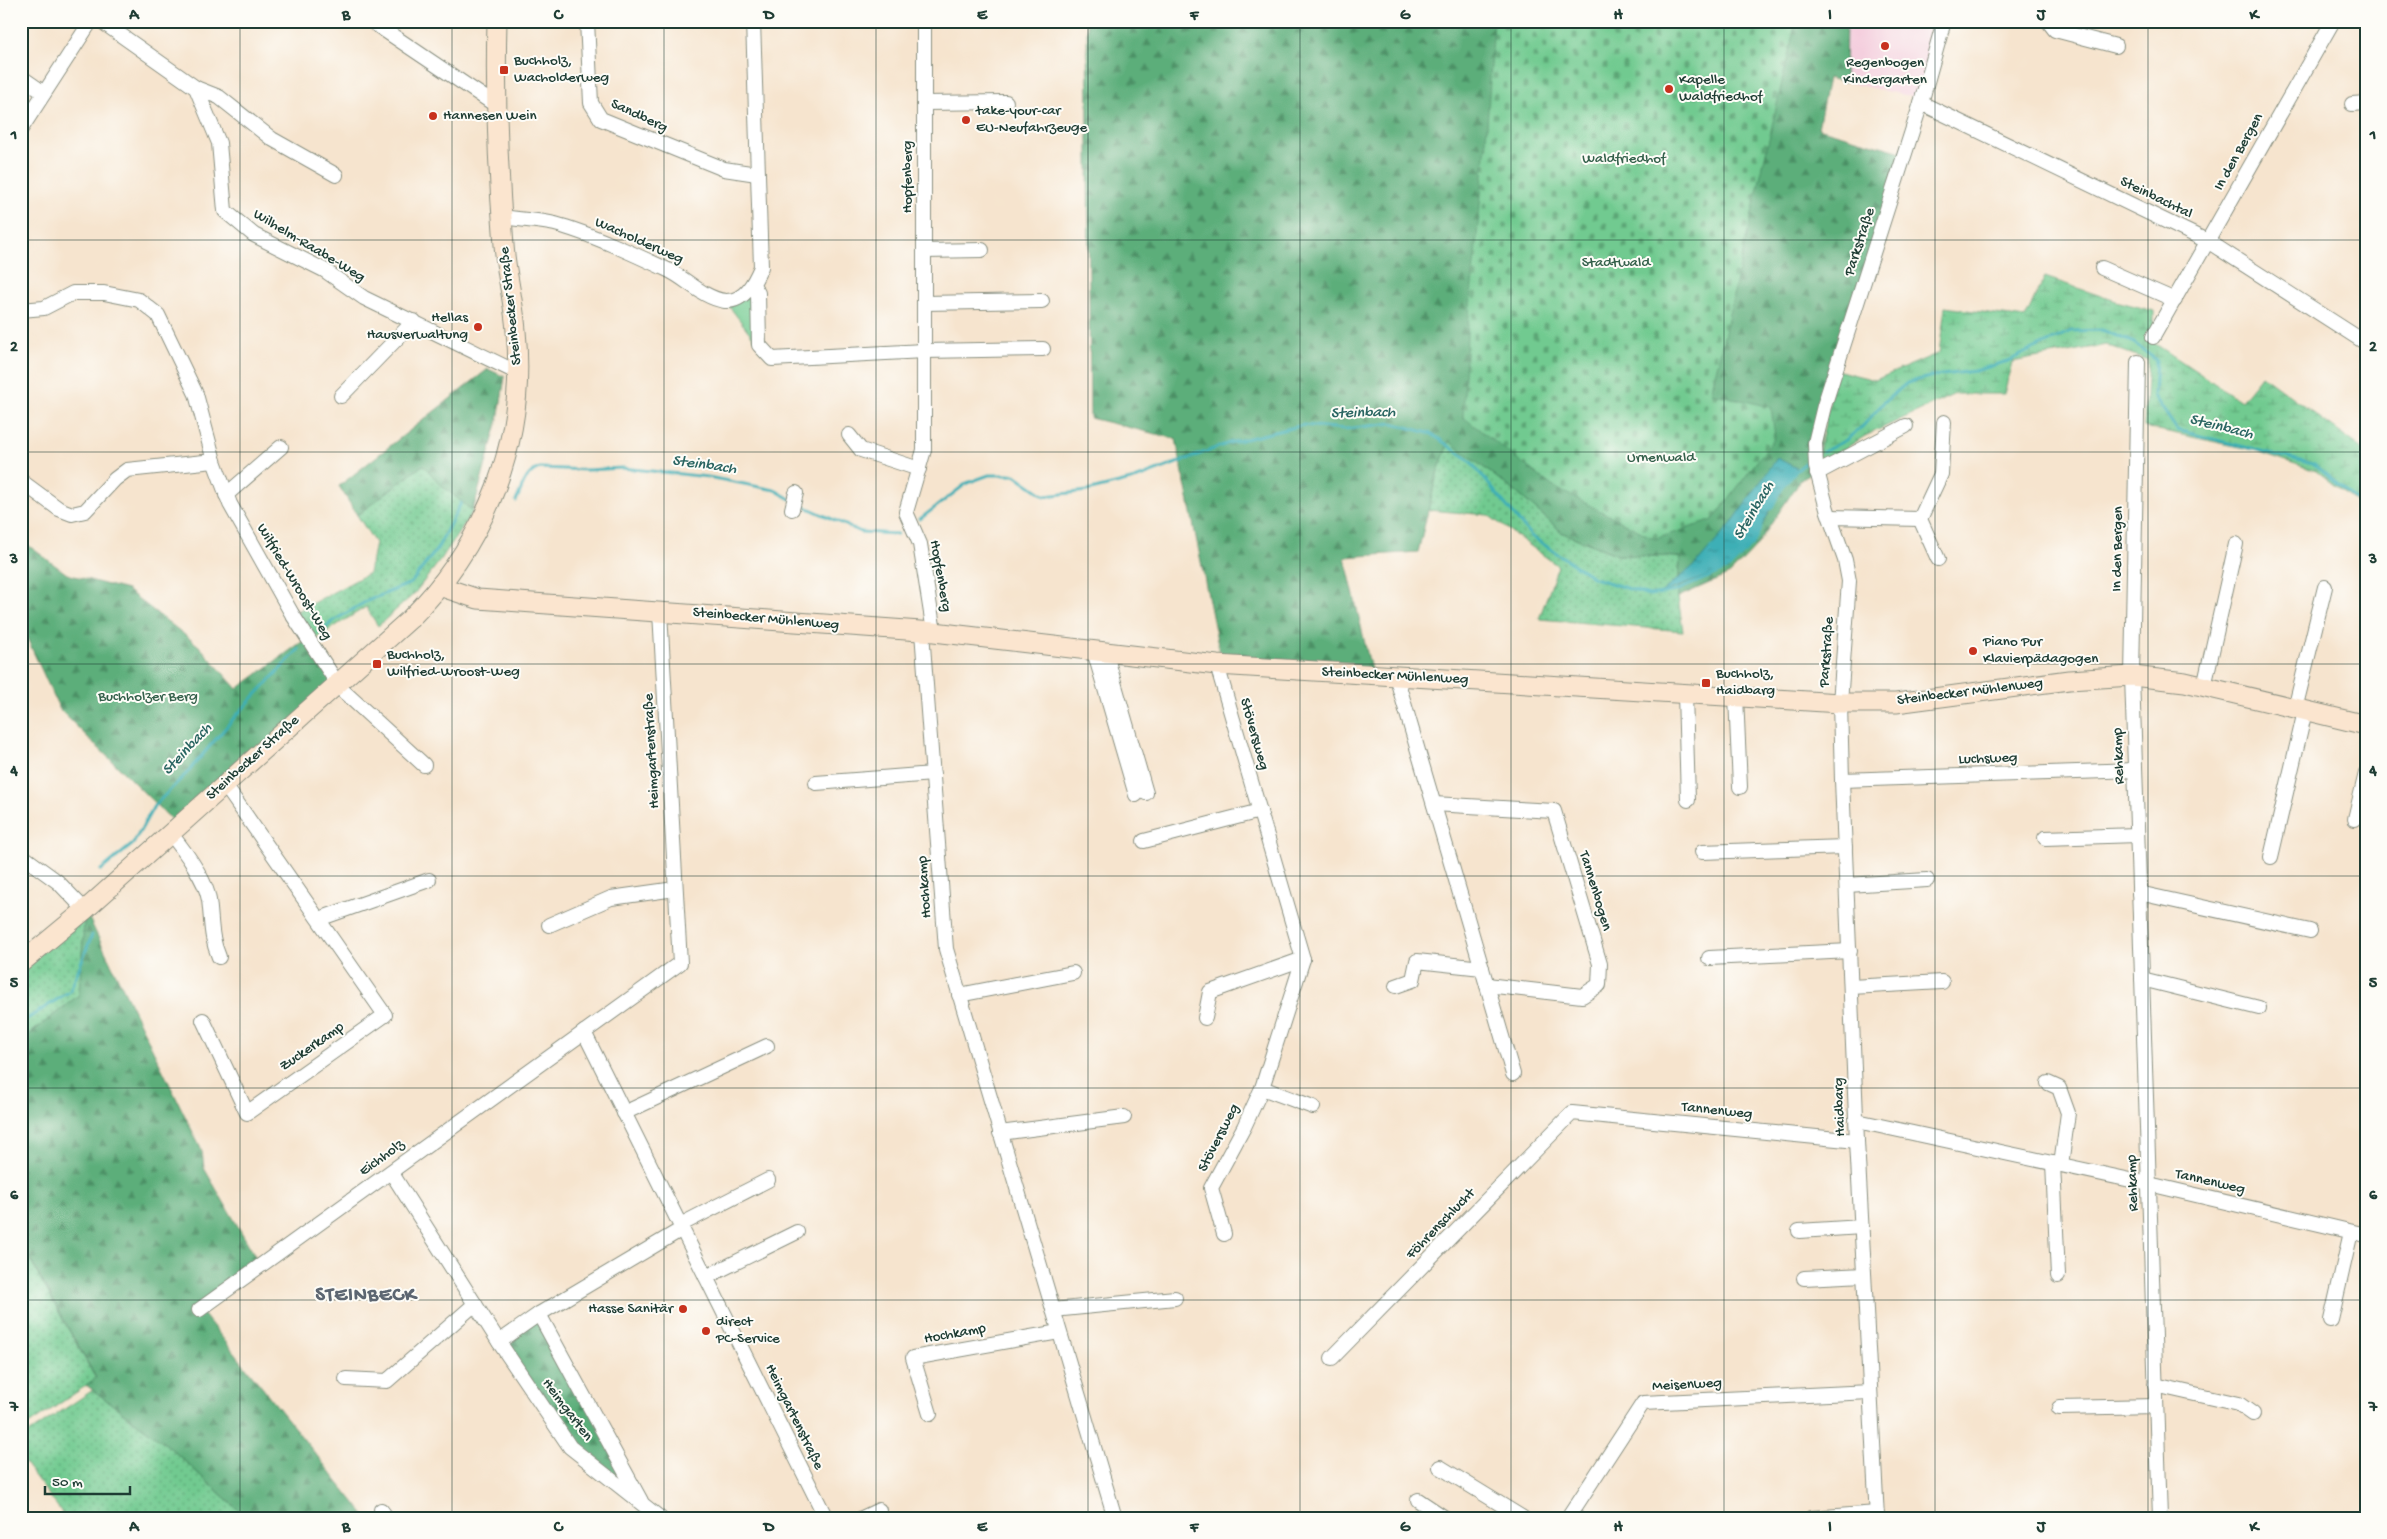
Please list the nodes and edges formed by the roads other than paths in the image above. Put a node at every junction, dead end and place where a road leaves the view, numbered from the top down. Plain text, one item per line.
1 (91, 21) edge
2 (101, 21) edge
3 (371, 21) edge
4 (497, 21) edge
5 (587, 21) edge
6 (753, 21) edge
7 (924, 21) edge
8 (1944, 21) edge
9 (2048, 21) edge
10 (2333, 21) edge
11 (2116, 46) dead end
12 (21, 77) edge
13 (196, 88) junction
14 (44, 93) junction
15 (1006, 102) dead end
16 (924, 103) junction
17 (1921, 103) junction
18 (497, 106) junction
19 (21, 130) edge
20 (757, 174) junction
21 (336, 175) dead end
22 (502, 217) junction
23 (2209, 242) junction
24 (982, 250) dead end
25 (924, 251) junction
26 (2102, 268) dead end
27 (753, 285) junction
28 (2174, 300) junction
29 (1042, 301) dead end
30 (924, 303) junction
31 (21, 310) edge
32 (414, 321) junction
33 (2153, 337) dead end
34 (2366, 343) edge
35 (1043, 349) dead end
36 (924, 352) junction
37 (2138, 362) dead end
38 (518, 373) junction
39 (341, 396) dead end
40 (1944, 422) dead end
41 (1906, 426) dead end
42 (849, 436) dead end
43 (281, 447) dead end
44 (214, 461) junction
45 (919, 470) junction
46 (1817, 473) junction
47 (21, 482) edge
48 (796, 493) dead end
49 (226, 495) junction
50 (792, 509) dead end
51 (1830, 517) junction
52 (1920, 519) junction
53 (2236, 544) dead end
54 (1938, 559) dead end
55 (441, 584) junction
56 (2325, 587) dead end
57 (660, 612) junction
58 (928, 632) junction
59 (1100, 651) junction
60 (1217, 665) junction
61 (1396, 676) junction
62 (2132, 676) junction
63 (337, 683) junction
64 (2204, 687) junction
65 (1685, 693) junction
66 (1736, 696) junction
67 (1840, 703) junction
68 (2300, 710) junction
69 (2366, 725) edge
70 (424, 765) dead end
71 (2135, 770) junction
72 (2366, 773) edge
73 (933, 774) junction
74 (1842, 780) junction
75 (816, 782) dead end
76 (224, 784) junction
77 (1740, 787) dead end
78 (1141, 794) dead end
79 (1688, 800) dead end
80 (1434, 804) junction
81 (1260, 811) junction
82 (2355, 819) dead end
83 (170, 833) junction
84 (2138, 835) junction
85 (2045, 838) dead end
86 (1144, 841) dead end
87 (1845, 847) junction
88 (1702, 852) dead end
89 (21, 855) edge
90 (2271, 857) dead end
91 (428, 880) dead end
92 (1928, 880) dead end
93 (1847, 885) junction
94 (675, 889) junction
95 (2139, 892) junction
96 (85, 910) junction
97 (319, 919) junction
98 (549, 926) dead end
99 (2310, 931) dead end
100 (1850, 951) junction
101 (24, 957) edge
102 (219, 957) dead end
103 (1303, 958) junction
104 (1709, 958) dead end
105 (1482, 968) junction
106 (1073, 973) dead end
107 (2142, 979) junction
108 (1942, 982) dead end
109 (1487, 985) junction
110 (1396, 986) dead end
111 (1851, 987) junction
112 (959, 995) junction
113 (2259, 1008) dead end
114 (1205, 1018) dead end
115 (203, 1020) dead end
116 (584, 1032) junction
117 (767, 1046) dead end
118 (1513, 1074) dead end
119 (2048, 1083) dead end
120 (1262, 1088) junction
121 (1313, 1107) dead end
122 (624, 1113) junction
123 (1572, 1113) joint
124 (1124, 1117) dead end
125 (1857, 1121) junction
126 (1000, 1133) junction
127 (1857, 1142) junction
128 (2057, 1164) junction
129 (391, 1172) junction
130 (768, 1180) dead end
131 (2149, 1184) junction
132 (681, 1227) junction
133 (1862, 1227) junction
134 (1799, 1231) dead end
135 (798, 1232) dead end
136 (2351, 1232) junction
137 (1224, 1234) dead end
138 (2366, 1236) edge
139 (1864, 1276) junction
140 (2058, 1276) dead end
141 (706, 1277) junction
142 (1804, 1278) dead end
143 (1175, 1298) dead end
144 (475, 1304) junction
145 (199, 1310) dead end
146 (1053, 1310) junction
147 (539, 1314) junction
148 (2331, 1320) dead end
149 (1060, 1332) junction
150 (499, 1342) junction
151 (1332, 1358) dead end
152 (346, 1379) dead end
153 (2155, 1385) junction
154 (1870, 1392) junction
155 (2156, 1406) junction
156 (2059, 1408) dead end
157 (930, 1414) dead end
158 (2253, 1414) dead end
159 (1440, 1467) dead end
160 (1418, 1500) dead end
161 (644, 1506) junction
162 (879, 1510) dead end
163 (1877, 1515) edge
164 (660, 1518) edge
165 (826, 1518) edge
166 (862, 1518) edge
167 (1115, 1518) edge
168 (1446, 1518) edge
169 (1523, 1518) edge
170 (1568, 1518) edge
171 (1811, 1518) edge
172 (2160, 1518) edge

1 - 14 street
2 - 13 street
3 - 18 street
4 - 18 street, Steinbecker Straße
5 - 20 street, Sandberg
6 - 20 street
7 - 16 street, Hopfenberg
8 - 17 street, Parkstraße
9 - 11 street
10 - 23 street, In den Bergen
12 - 14 street
13 - 21 street
13 - 32 street, Wilhelm-Raabe-Weg
14 - 19 street
15 - 16 street
16 - 25 street, Hopfenberg
17 - 23 street, Steinbachtal
17 - 46 street, Parkstraße
18 - 22 street, Steinbecker Straße
20 - 27 street
22 - 27 street, Wacholderweg
22 - 38 street, Steinbecker Straße
23 - 28 street, In den Bergen
23 - 34 street, Steinbachtal
24 - 25 street
25 - 30 street, Hopfenberg
26 - 28 street
27 - 36 street
28 - 33 street, In den Bergen
29 - 30 street
30 - 36 street, Hopfenberg
31 - 44 street, Wilfried-Wroost-Weg
32 - 38 street, Wilhelm-Raabe-Weg
32 - 39 street
35 - 36 street
36 - 45 street, Hopfenberg
37 - 62 street, In den Bergen
38 - 55 street, Steinbecker Straße
40 - 52 street
41 - 46 street
42 - 45 street
43 - 49 street
44 - 47 street
44 - 49 street, Wilfried-Wroost-Weg
45 - 58 street, Hopfenberg
46 - 51 street, Parkstraße
48 - 50 street
49 - 63 street, Wilfried-Wroost-Weg
51 - 52 street
51 - 67 street, Parkstraße
52 - 54 street
53 - 64 street
55 - 57 street, Steinbecker Mühlenweg
55 - 63 street, Steinbecker Straße
56 - 68 street
57 - 58 street, Steinbecker Mühlenweg
57 - 94 street, Heimgartenstraße
58 - 59 street, Steinbecker Mühlenweg
58 - 73 street, Hochkamp
59 - 60 street, Steinbecker Mühlenweg
59 - 78 street
60 - 61 street, Steinbecker Mühlenweg
60 - 81 street, Stöversweg
61 - 65 street, Steinbecker Mühlenweg
61 - 80 street
62 - 64 street, Steinbecker Mühlenweg
62 - 67 street, Steinbecker Mühlenweg
62 - 71 street, Rehkamp
63 - 70 street
63 - 76 street, Steinbecker Straße
64 - 68 street, Steinbecker Mühlenweg
65 - 66 street, Steinbecker Mühlenweg
65 - 79 street
66 - 67 street, Steinbecker Mühlenweg
66 - 77 street
67 - 74 street, Haidbarg
68 - 69 street, Steinbecker Mühlenweg
68 - 90 street
71 - 74 street, Luchsweg
71 - 84 street, Rehkamp
72 - 82 street
73 - 75 street
73 - 112 street, Hochkamp
74 - 87 street, Haidbarg
76 - 83 street, Steinbecker Straße
76 - 97 street, Zuckerkamp
80 - 105 street
80 - 109 street, Tannenbogen
81 - 86 street
81 - 103 street, Stöversweg
83 - 96 street, Steinbecker Straße
83 - 102 street
84 - 85 street
84 - 95 street, Rehkamp
87 - 88 street
87 - 93 street, Haidbarg
89 - 96 street
91 - 97 street
92 - 93 street
93 - 100 street, Haidbarg
94 - 98 street
94 - 116 street, Heimgartenstraße
95 - 99 street
95 - 107 street, Rehkamp
96 - 101 street, Steinbecker Straße
97 - 115 street, Zuckerkamp
100 - 104 street
100 - 111 street, Haidbarg
103 - 114 street
103 - 120 street, Stöversweg
105 - 109 street
105 - 110 street
106 - 112 street
107 - 113 street
107 - 131 street, Rehkamp
108 - 111 street
109 - 118 street
111 - 125 street, Haidbarg
112 - 126 street, Hochkamp
116 - 122 street, Heimgartenstraße
116 - 129 street, Eichholz
117 - 122 street
119 - 128 street
120 - 121 street
120 - 137 street, Stöversweg
122 - 132 street, Heimgartenstraße
123 - 127 street, Tannenweg
123 - 151 street, Föhrenschlucht
124 - 126 street
125 - 127 street, Haidbarg
125 - 128 street, Tannenweg
126 - 146 street, Hochkamp
127 - 133 street, Haidbarg
128 - 131 street, Tannenweg
128 - 140 street
129 - 144 street, Heimgarten
129 - 145 street, Eichholz
130 - 132 street
131 - 136 street, Tannenweg
131 - 153 street, Rehkamp
132 - 141 street, Heimgartenstraße
132 - 147 street
133 - 134 street
133 - 139 street, Haidbarg
135 - 141 street
136 - 138 street, Tannenweg
136 - 148 street
139 - 142 street
139 - 154 street, Haidbarg
141 - 165 street, Heimgartenstraße
143 - 146 street
144 - 150 street, Heimgarten
144 - 152 street
146 - 149 street, Hochkamp
147 - 150 street
147 - 161 street, Heimgarten
149 - 157 street, Hochkamp
149 - 167 street, Hochkamp
150 - 161 street, Heimgarten
153 - 155 street, Rehkamp
153 - 158 street
154 - 163 street, Haidbarg
154 - 170 street, Meisenweg
155 - 156 street
155 - 172 street, Rehkamp
159 - 169 street
160 - 168 street
161 - 164 street, Heimgarten
162 - 166 street
163 - 171 street, Haidbarg

